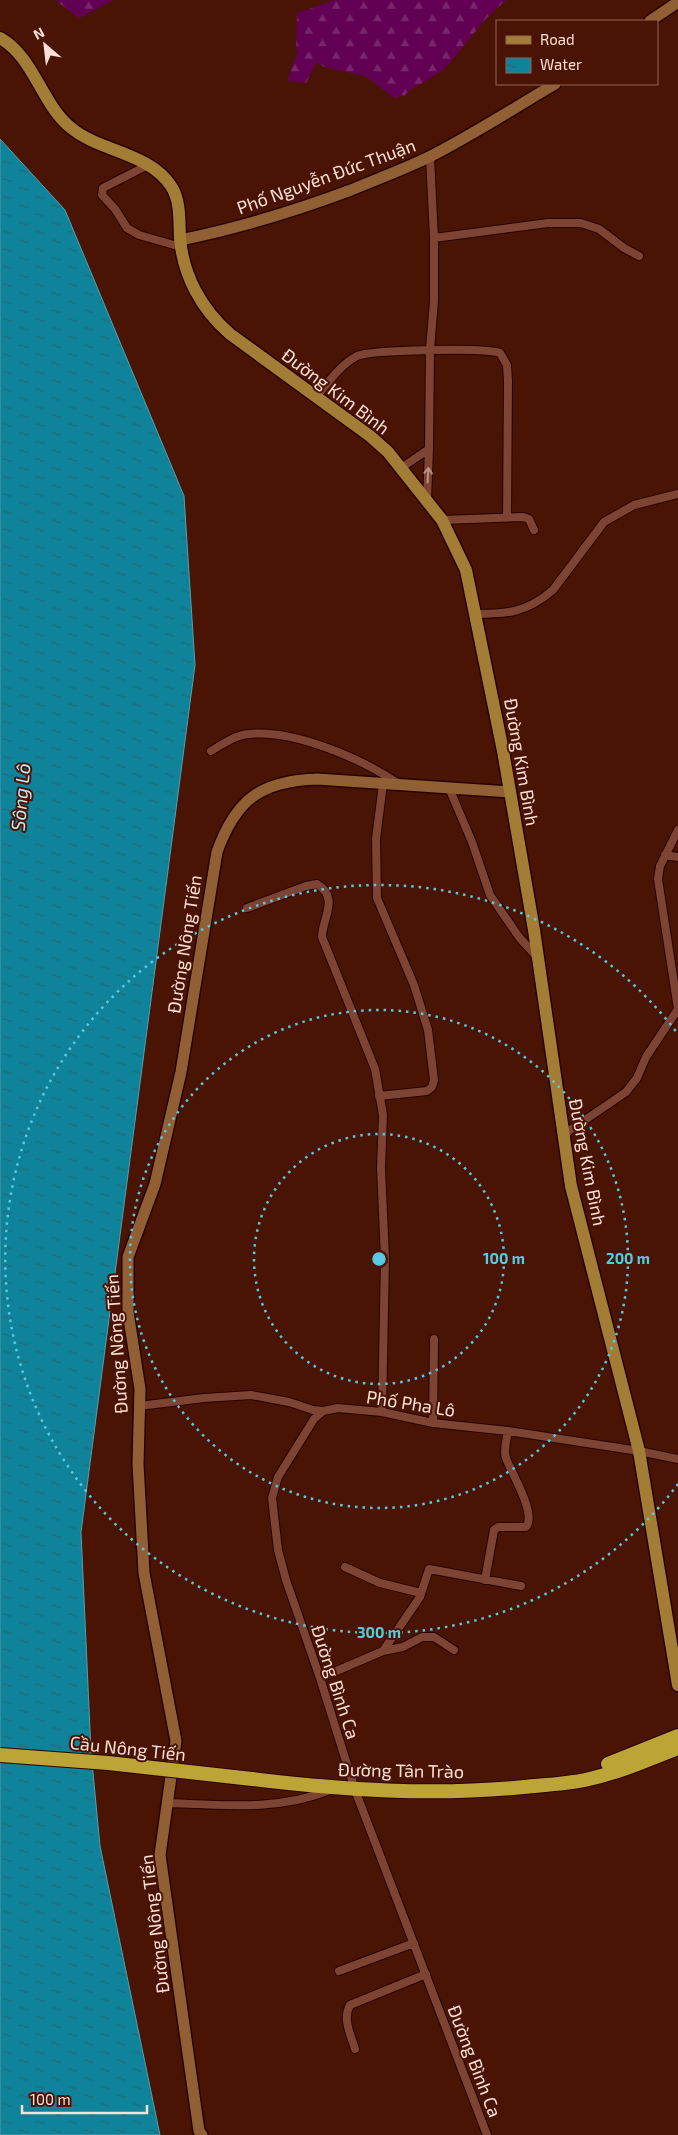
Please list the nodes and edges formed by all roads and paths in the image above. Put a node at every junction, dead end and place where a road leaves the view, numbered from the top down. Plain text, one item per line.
1 (678, 2) edge
2 (651, 20) edge
3 (0, 38) edge
4 (553, 85) edge
5 (430, 157) junction
6 (148, 165) junction
7 (434, 238) junction
8 (181, 244) junction
9 (638, 256) dead end
10 (430, 349) junction
11 (316, 397) junction
12 (430, 449) junction
13 (401, 468) junction
14 (678, 494) edge
15 (427, 500) junction
16 (508, 517) junction
17 (442, 520) junction
18 (534, 530) dead end
19 (474, 614) junction
20 (211, 751) dead end
21 (383, 784) junction
22 (400, 785) junction
23 (448, 788) junction
24 (510, 792) junction
25 (678, 830) edge
26 (666, 855) junction
27 (678, 857) edge
28 (247, 908) dead end
29 (534, 930) junction
30 (522, 938) junction
31 (538, 958) junction
32 (678, 1009) edge
33 (379, 1096) junction
34 (563, 1135) junction
35 (434, 1339) dead end
36 (139, 1406) junction
37 (323, 1411) junction
38 (382, 1412) junction
39 (433, 1423) junction
40 (508, 1431) junction
41 (639, 1451) junction
42 (678, 1459) edge
43 (345, 1567) dead end
44 (485, 1580) junction
45 (521, 1586) dead end
46 (421, 1593) junction
47 (454, 1650) dead end
48 (382, 1651) junction
49 (320, 1678) junction
50 (678, 1685) edge
51 (678, 1736) edge
52 (678, 1748) edge
53 (0, 1755) edge
54 (252, 1779) joint
55 (550, 1784) junction
56 (336, 1788) junction
57 (355, 1790) junction
58 (169, 1803) junction
59 (414, 1942) junction
60 (339, 1971) dead end
61 (426, 1974) junction
62 (355, 2049) dead end
63 (202, 2135) edge
64 (486, 2135) edge

1 - 2 street
3 - 6 main road, Đường Kim Bình
4 - 5 street, Phố Nguyễn Đức Thuận
5 - 7 street
5 - 8 street, Phố Nguyễn Đức Thuận
6 - 8 main road, Đường Kim Bình
6 - 8 street
7 - 9 street
7 - 10 street
8 - 11 main road, Đường Kim Bình
10 - 11 street
10 - 12 street
10 - 16 street
11 - 13 main road, Đường Kim Bình
12 - 13 street
15 -> 12 street
13 - 15 main road, Đường Kim Bình
14 - 19 street
15 - 17 main road, Đường Kim Bình
16 - 17 street
16 - 18 street
17 - 19 main road, Đường Kim Bình
19 - 24 main road, Đường Kim Bình
20 - 22 street
21 - 22 street, Đường Nông Tiến
21 - 33 street
21 - 36 street, Đường Nông Tiến
22 - 23 street, Đường Nông Tiến
23 - 24 street, Đường Nông Tiến
23 - 30 street
24 - 29 main road, Đường Kim Bình
25 - 26 street
26 - 27 street
26 - 32 street
28 - 33 street
29 - 30 street
29 - 31 main road, Đường Kim Bình
30 - 31 street
31 - 34 main road, Đường Kim Bình
32 - 34 street
33 - 38 street
34 - 41 main road, Đường Kim Bình
35 - 39 street
36 - 37 street, Phố Pha Lô
36 - 58 street, Đường Nông Tiến
37 - 38 street, Phố Pha Lô
37 - 49 street, Đường Bình Ca
38 - 39 street, Phố Pha Lô
39 - 40 street, Phố Pha Lô
40 - 41 street, Phố Pha Lô
40 - 44 street
41 - 42 street, Phố Pha Lô
41 - 50 main road, Đường Kim Bình
43 - 46 street
44 - 45 street
44 - 46 street
46 - 48 street
47 - 48 street
48 - 49 street
49 - 57 street, Đường Bình Ca
51 - 55 highway, Đường Tân Trào
52 - 55 highway, Đường Tân Trào
53 - 54 highway, Cầu Nông Tiến, bridge
54 - 56 highway, Đường Tân Trào
55 - 57 highway, Đường Tân Trào
56 - 57 highway, Đường Tân Trào
56 - 58 street
57 - 59 street, Đường Bình Ca
58 - 63 street, Đường Nông Tiến
59 - 60 street
59 - 61 street, Đường Bình Ca
61 - 62 street
61 - 64 street, Đường Bình Ca

